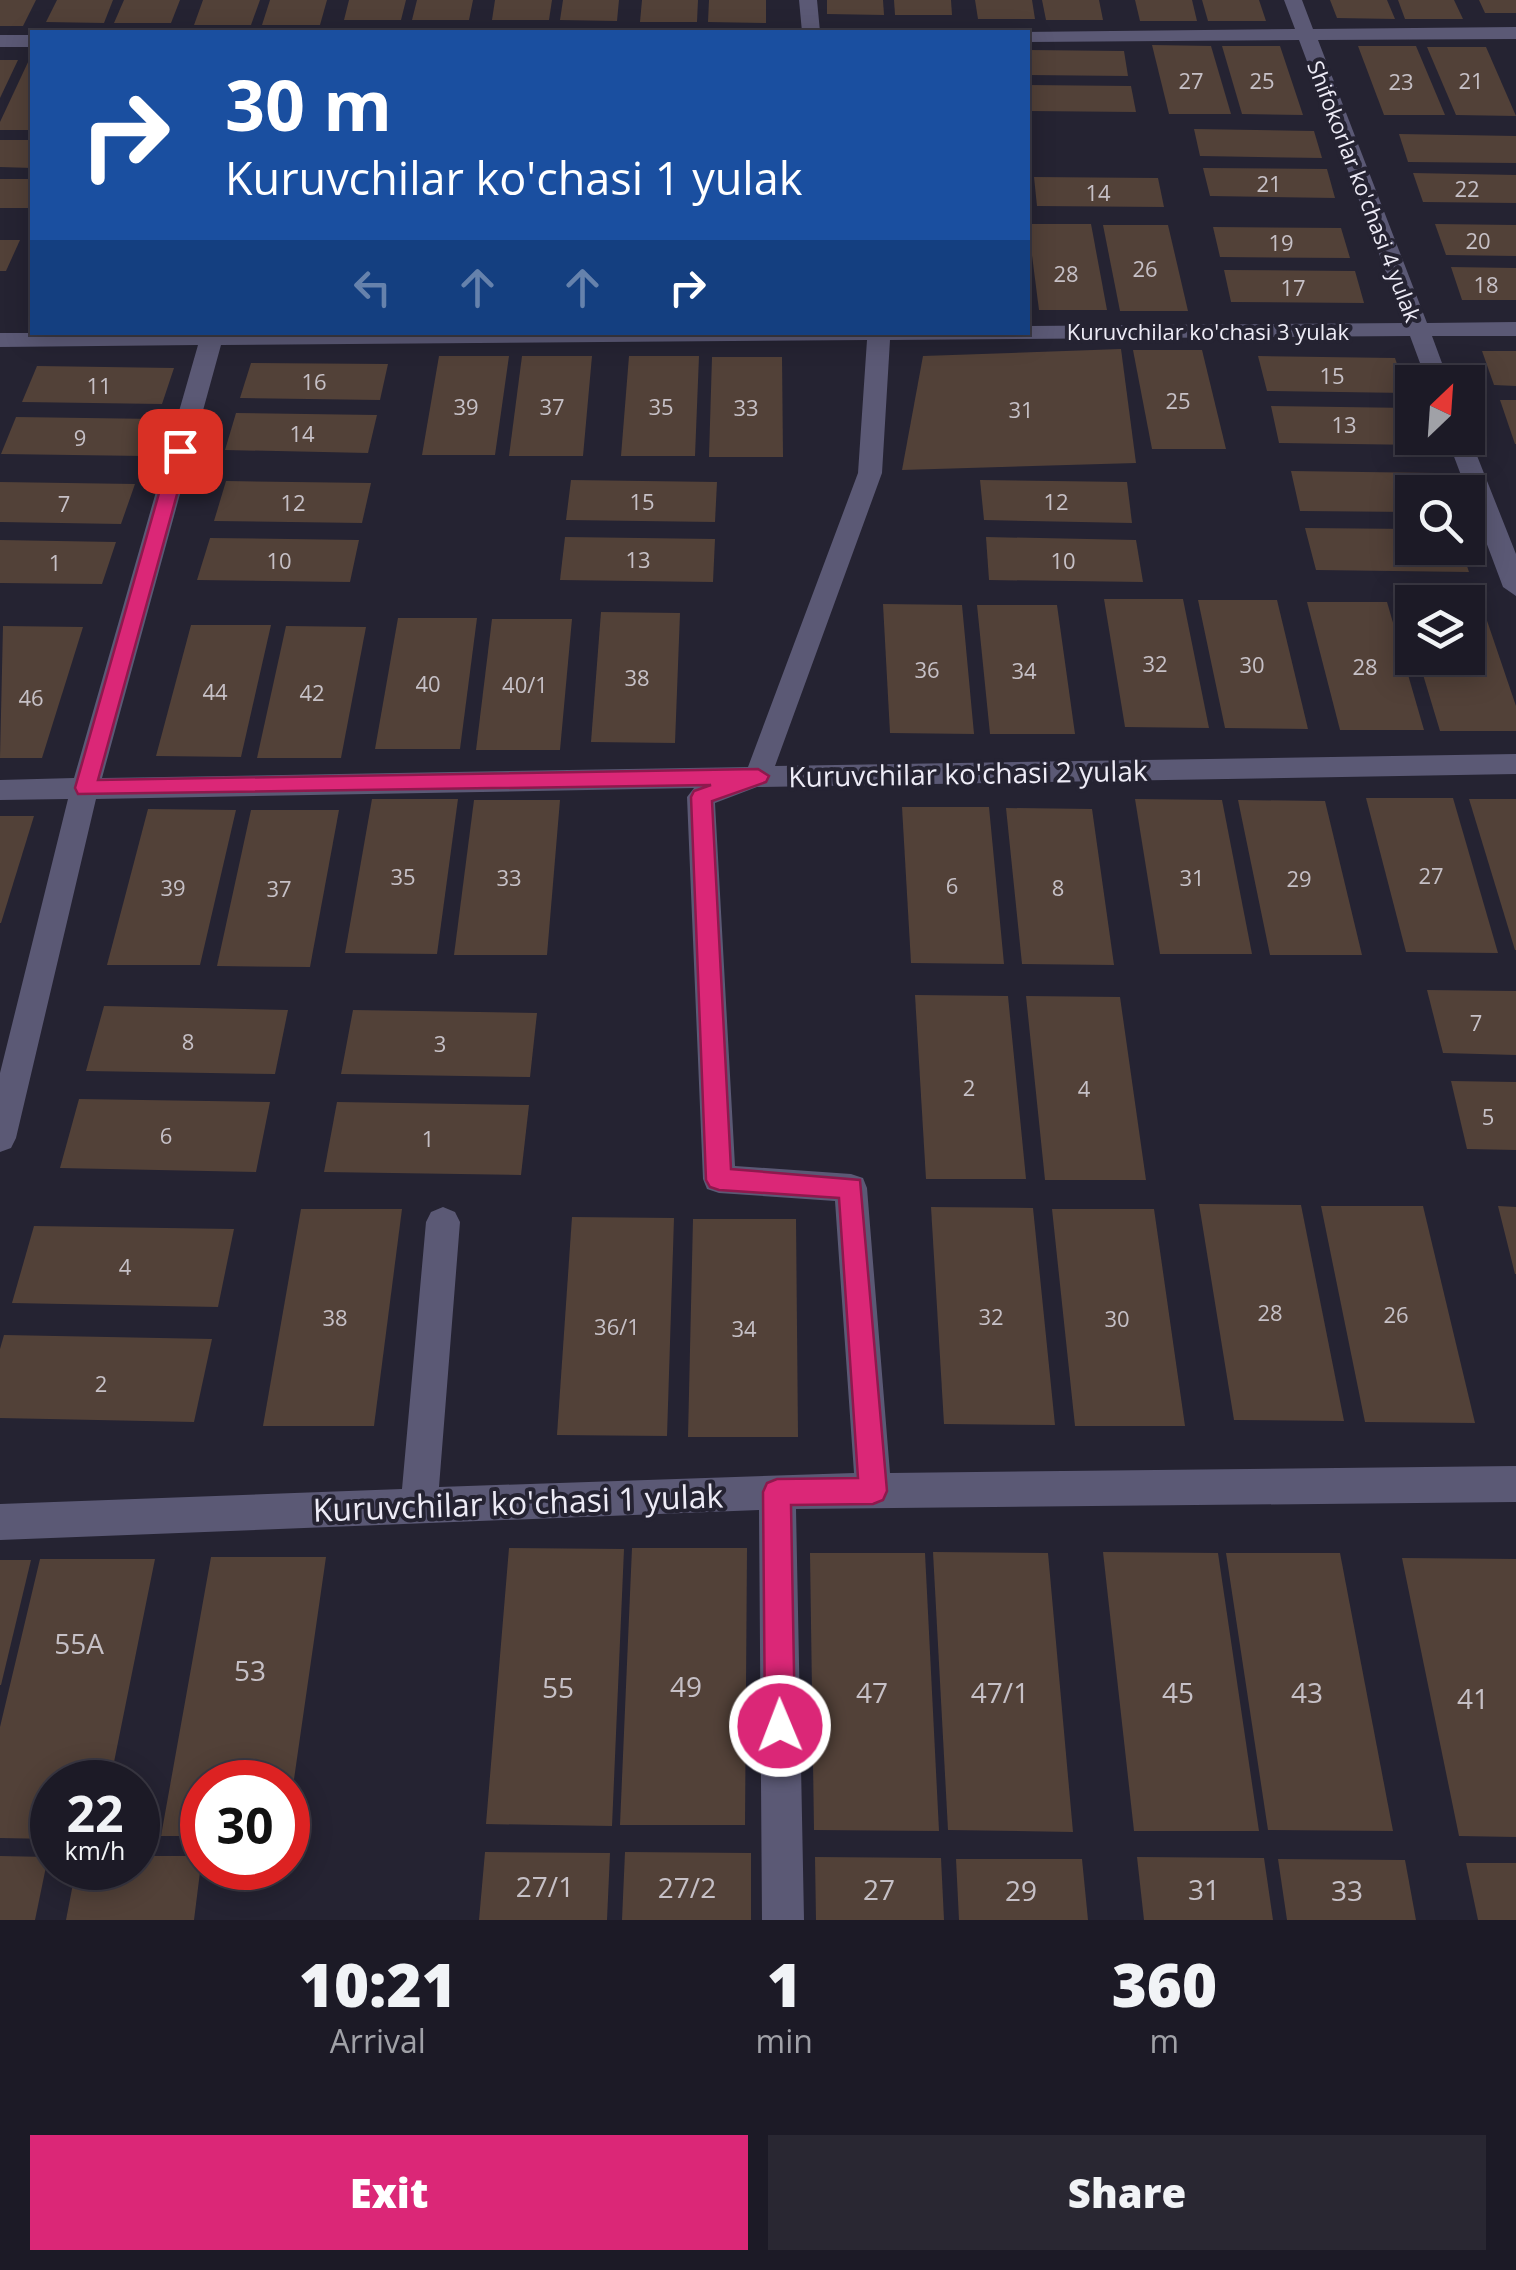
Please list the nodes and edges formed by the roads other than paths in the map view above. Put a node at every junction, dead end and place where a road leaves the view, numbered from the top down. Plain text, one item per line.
1 (808, 0) edge
2 (1292, 0) edge
3 (811, 30) edge
4 (1516, 33) edge
5 (1305, 35) junction
6 (1030, 36) edge
7 (0, 41) edge
8 (30, 41) edge
9 (1516, 329) edge
10 (1418, 330) junction
11 (1030, 332) edge
12 (435, 335) edge
13 (880, 335) edge
14 (212, 336) edge
15 (0, 340) edge
16 (1431, 365) edge
17 (1466, 455) edge
18 (1516, 587) edge
19 (1516, 764) edge
20 (758, 776) junction
21 (85, 788) junction
22 (0, 790) edge
23 (0, 1138) edge
24 (443, 1222) dead end
25 (1516, 1484) edge
26 (873, 1491) junction
27 (777, 1492) junction
28 (419, 1506) junction
29 (0, 1522) edge
30 (783, 1920) edge

1 - 3 street
2 - 5 street, Shifokorlar ko'chasi 4 yulak
4 - 5 street
5 - 6 street
5 - 10 street, Shifokorlar ko'chasi 4 yulak
7 - 8 street
9 - 10 street, Kuruvchilar ko'chasi 3 yulak
10 - 11 street, Kuruvchilar ko'chasi 3 yulak
10 - 16 street, Shifokorlar ko'chasi 4 yulak
12 - 14 street, Kuruvchilar ko'chasi 3 yulak
13 - 20 street
14 - 15 street, Kuruvchilar ko'chasi 3 yulak
14 - 21 street
17 - 18 street
19 - 20 street, Kuruvchilar ko'chasi 2 yulak
20 - 21 street, Kuruvchilar ko'chasi 2 yulak
20 - 26 street
21 - 22 street, Kuruvchilar ko'chasi 2 yulak
21 - 23 street
24 - 28 street
25 - 26 street, Kuruvchilar ko'chasi 1 yulak
26 - 27 street, Kuruvchilar ko'chasi 1 yulak
27 - 28 street, Kuruvchilar ko'chasi 1 yulak
27 - 30 street
28 - 29 street, Kuruvchilar ko'chasi 1 yulak

